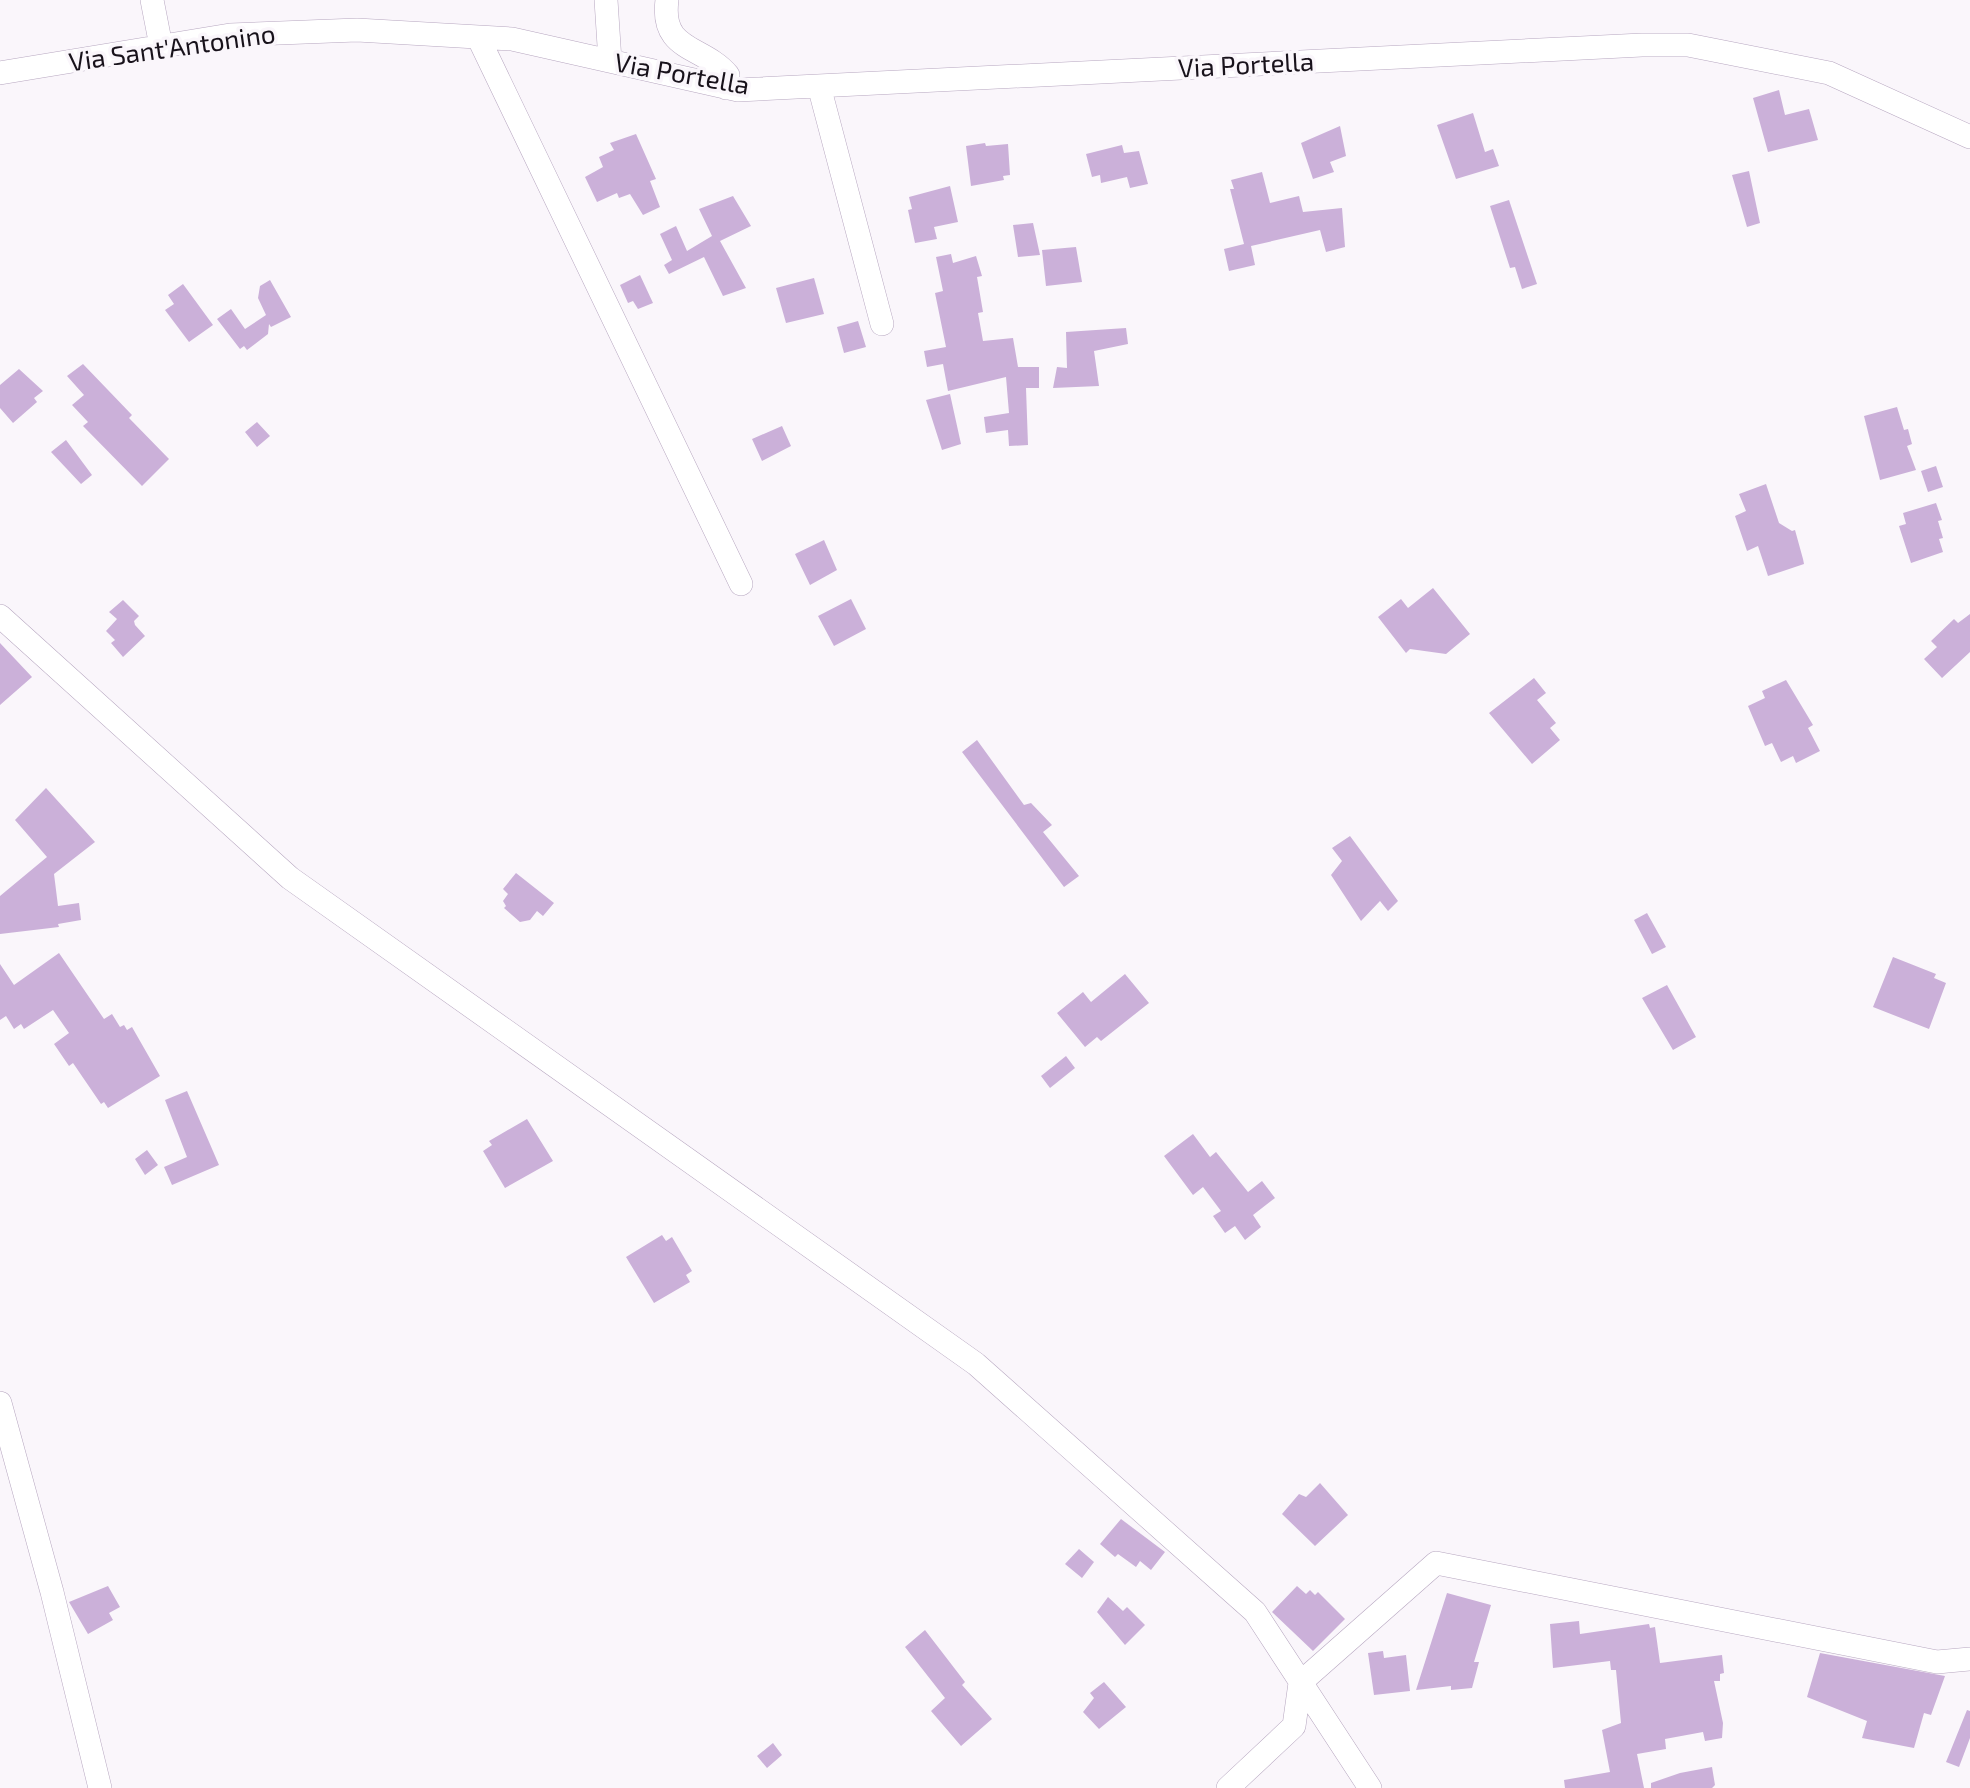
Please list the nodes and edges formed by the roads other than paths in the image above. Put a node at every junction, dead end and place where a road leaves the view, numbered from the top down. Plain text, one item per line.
1 (152, 0) edge
2 (606, 0) edge
3 (667, 0) edge
4 (480, 39) junction
5 (512, 39) joint
6 (161, 46) junction
7 (610, 61) junction
8 (0, 73) edge
9 (819, 86) junction
10 (726, 88) junction
11 (1970, 136) edge
12 (882, 324) dead end
13 (741, 584) dead end
14 (0, 616) edge
15 (0, 1402) edge
16 (1970, 1659) edge
17 (1300, 1684) junction
18 (100, 1788) edge
19 (1228, 1788) edge
20 (1370, 1788) edge

1 - 6 street
2 - 7 street
3 - 10 street
4 - 5 street, Via Sant'Antonino
4 - 6 street, Via Sant'Antonino
4 - 13 street
5 - 7 street, Via Portella
6 - 8 street, Via Sant'Antonino
7 - 10 street, Via Portella
9 - 10 street, Via Portella
9 - 11 street, Via Portella
9 - 12 street
14 - 17 street
15 - 18 street
16 - 17 street
17 - 19 street
17 - 20 street

